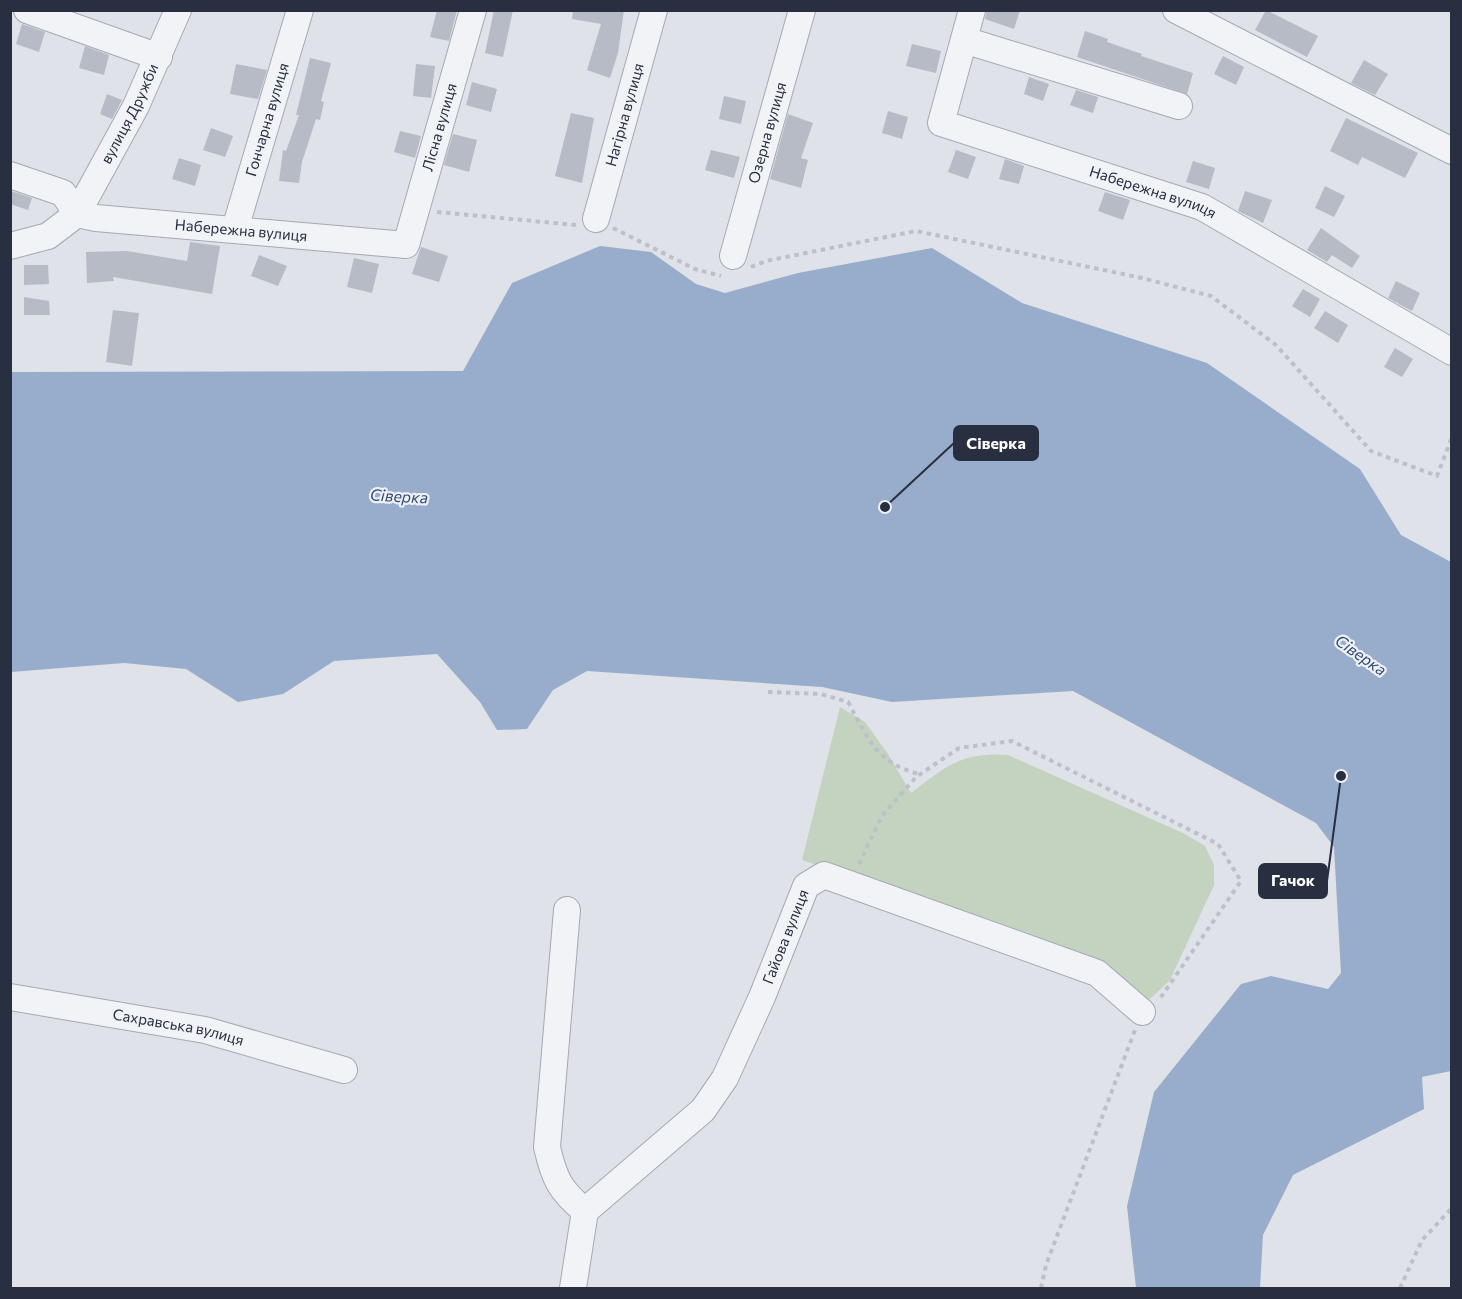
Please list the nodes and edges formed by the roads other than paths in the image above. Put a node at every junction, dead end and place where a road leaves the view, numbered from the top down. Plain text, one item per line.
1 (27, 10) edge
2 (178, 10) edge
3 (300, 10) edge
4 (473, 10) edge
5 (654, 10) edge
6 (802, 10) edge
7 (972, 10) edge
8 (1176, 10) edge
9 (964, 40) junction
10 (159, 57) junction
11 (1179, 106) dead end
12 (1452, 151) edge
13 (10, 175) edge
14 (77, 214) junction
15 (596, 219) road end
16 (236, 229) junction
17 (10, 246) edge
18 (406, 246) joint
19 (734, 267) road end
20 (1452, 352) edge
21 (567, 910) dead end
22 (10, 997) edge
23 (1142, 1012) road end
24 (344, 1070) dead end
25 (585, 1211) junction
26 (573, 1288) edge

1 - 10 street
2 - 10 street, вулиця Дружби
3 - 16 street, Гончарна вулиця
4 - 18 street, Лісна вулиця
5 - 15 street, Нагірна вулиця
6 - 19 street, Озерна вулиця
7 - 9 street, Набережна вулиця
8 - 12 street
9 - 11 street
9 - 20 street, Набережна вулиця
10 - 14 street, вулиця Дружби
13 - 14 street
14 - 16 street, Набережна вулиця
14 - 17 street
16 - 18 street, Набережна вулиця
21 - 25 street
22 - 24 street, Сахравська вулиця
23 - 25 street, Гайова вулиця
25 - 26 street

